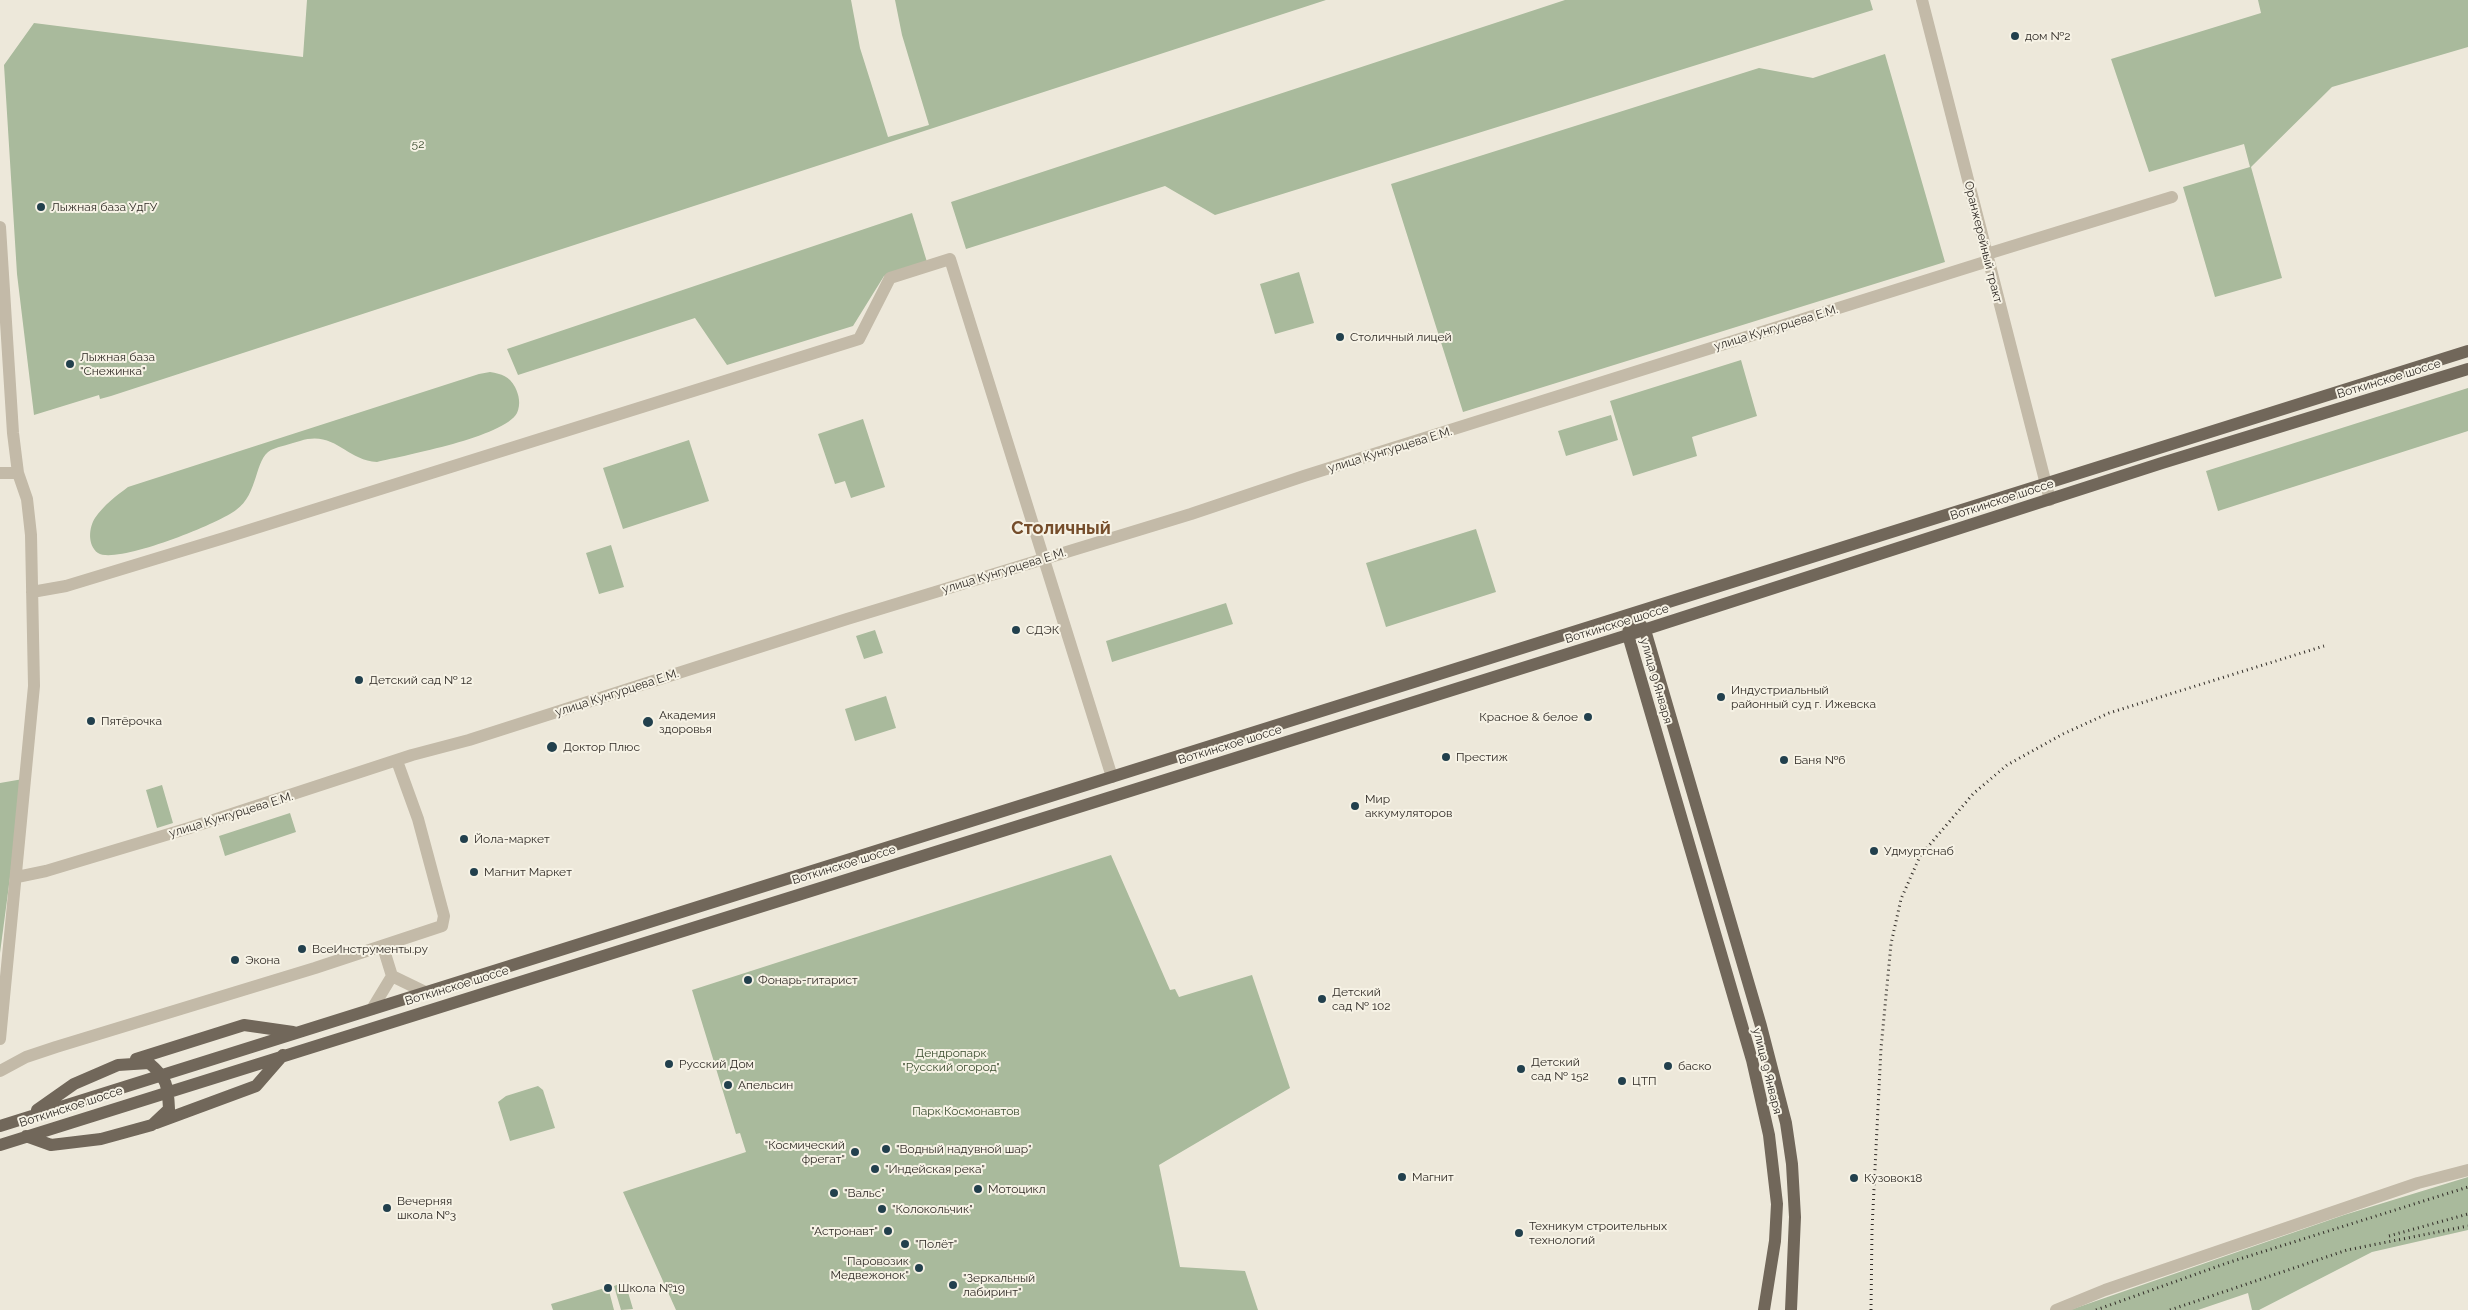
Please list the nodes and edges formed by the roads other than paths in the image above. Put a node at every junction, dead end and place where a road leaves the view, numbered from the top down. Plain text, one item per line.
1 (1922, 0) edge
2 (2172, 197) dead end
3 (0, 227) edge
4 (1987, 258) junction
5 (2468, 351) edge
6 (2468, 369) edge
7 (0, 473) edge
8 (18, 473) junction
9 (2046, 484) junction
10 (2050, 500) junction
11 (1044, 559) junction
12 (32, 592) junction
13 (1632, 614) junction
14 (1644, 630) junction
15 (1628, 635) junction
16 (397, 761) junction
17 (1112, 777) junction
18 (18, 877) junction
19 (383, 947) junction
20 (392, 976) junction
21 (425, 992) junction
22 (372, 1009) junction
23 (1761, 1026) junction
24 (1743, 1031) junction
25 (298, 1032) junction
26 (0, 1039) edge
27 (284, 1054) junction
28 (118, 1065) junction
29 (0, 1071) edge
30 (162, 1075) junction
31 (168, 1090) junction
32 (27, 1117) junction
33 (152, 1125) junction
34 (0, 1126) edge
35 (26, 1136) junction
36 (0, 1145) edge
37 (2468, 1170) edge
38 (1764, 1310) edge
39 (1790, 1310) edge
40 (2056, 1310) edge

1 - 4 street, Оранжерейный тракт
2 - 4 street, улица Кунгурцева Е.М.
3 - 8 street
4 - 9 street, Оранжерейный тракт
4 - 11 street, улица Кунгурцева Е.М.
5 - 9 main road, Воткинское шоссе
6 - 10 main road, Воткинское шоссе
7 - 8 street
8 - 12 street
9 - 10 street, Оранжерейный тракт
9 - 13 main road, Воткинское шоссе
10 - 14 main road, Воткинское шоссе
11 - 12 street
11 - 16 street, улица Кунгурцева Е.М.
11 - 17 street
12 - 18 street
13 - 14 main road, улица 9 Января
13 - 15 main road, улица 9 Января
13 - 17 main road, Воткинское шоссе
14 - 15 main road, Воткинское шоссе
14 - 23 main road, улица 9 Января
15 - 24 main road, улица 9 Января
15 - 27 main road, Воткинское шоссе
16 - 18 street, улица Кунгурцева Е.М.
16 - 19 street
17 - 21 main road, Воткинское шоссе
18 - 26 street
19 - 20 street
19 - 29 street
20 - 21 street
20 - 22 street
21 - 22 main road, Воткинское шоссе
22 - 25 main road, Воткинское шоссе
23 - 24 main road
23 - 39 main road, улица 9 Января
24 - 38 main road, улица 9 Января
25 - 28 main road
25 - 30 main road, Воткинское шоссе
27 - 31 main road, Воткинское шоссе
27 - 33 main road
28 - 30 main road
28 - 32 main road
30 - 31 main road
30 - 32 main road, Воткинское шоссе
31 - 33 main road
31 - 35 main road, Воткинское шоссе
32 - 34 main road, Воткинское шоссе
33 - 35 main road
35 - 36 main road, Воткинское шоссе
37 - 40 street

